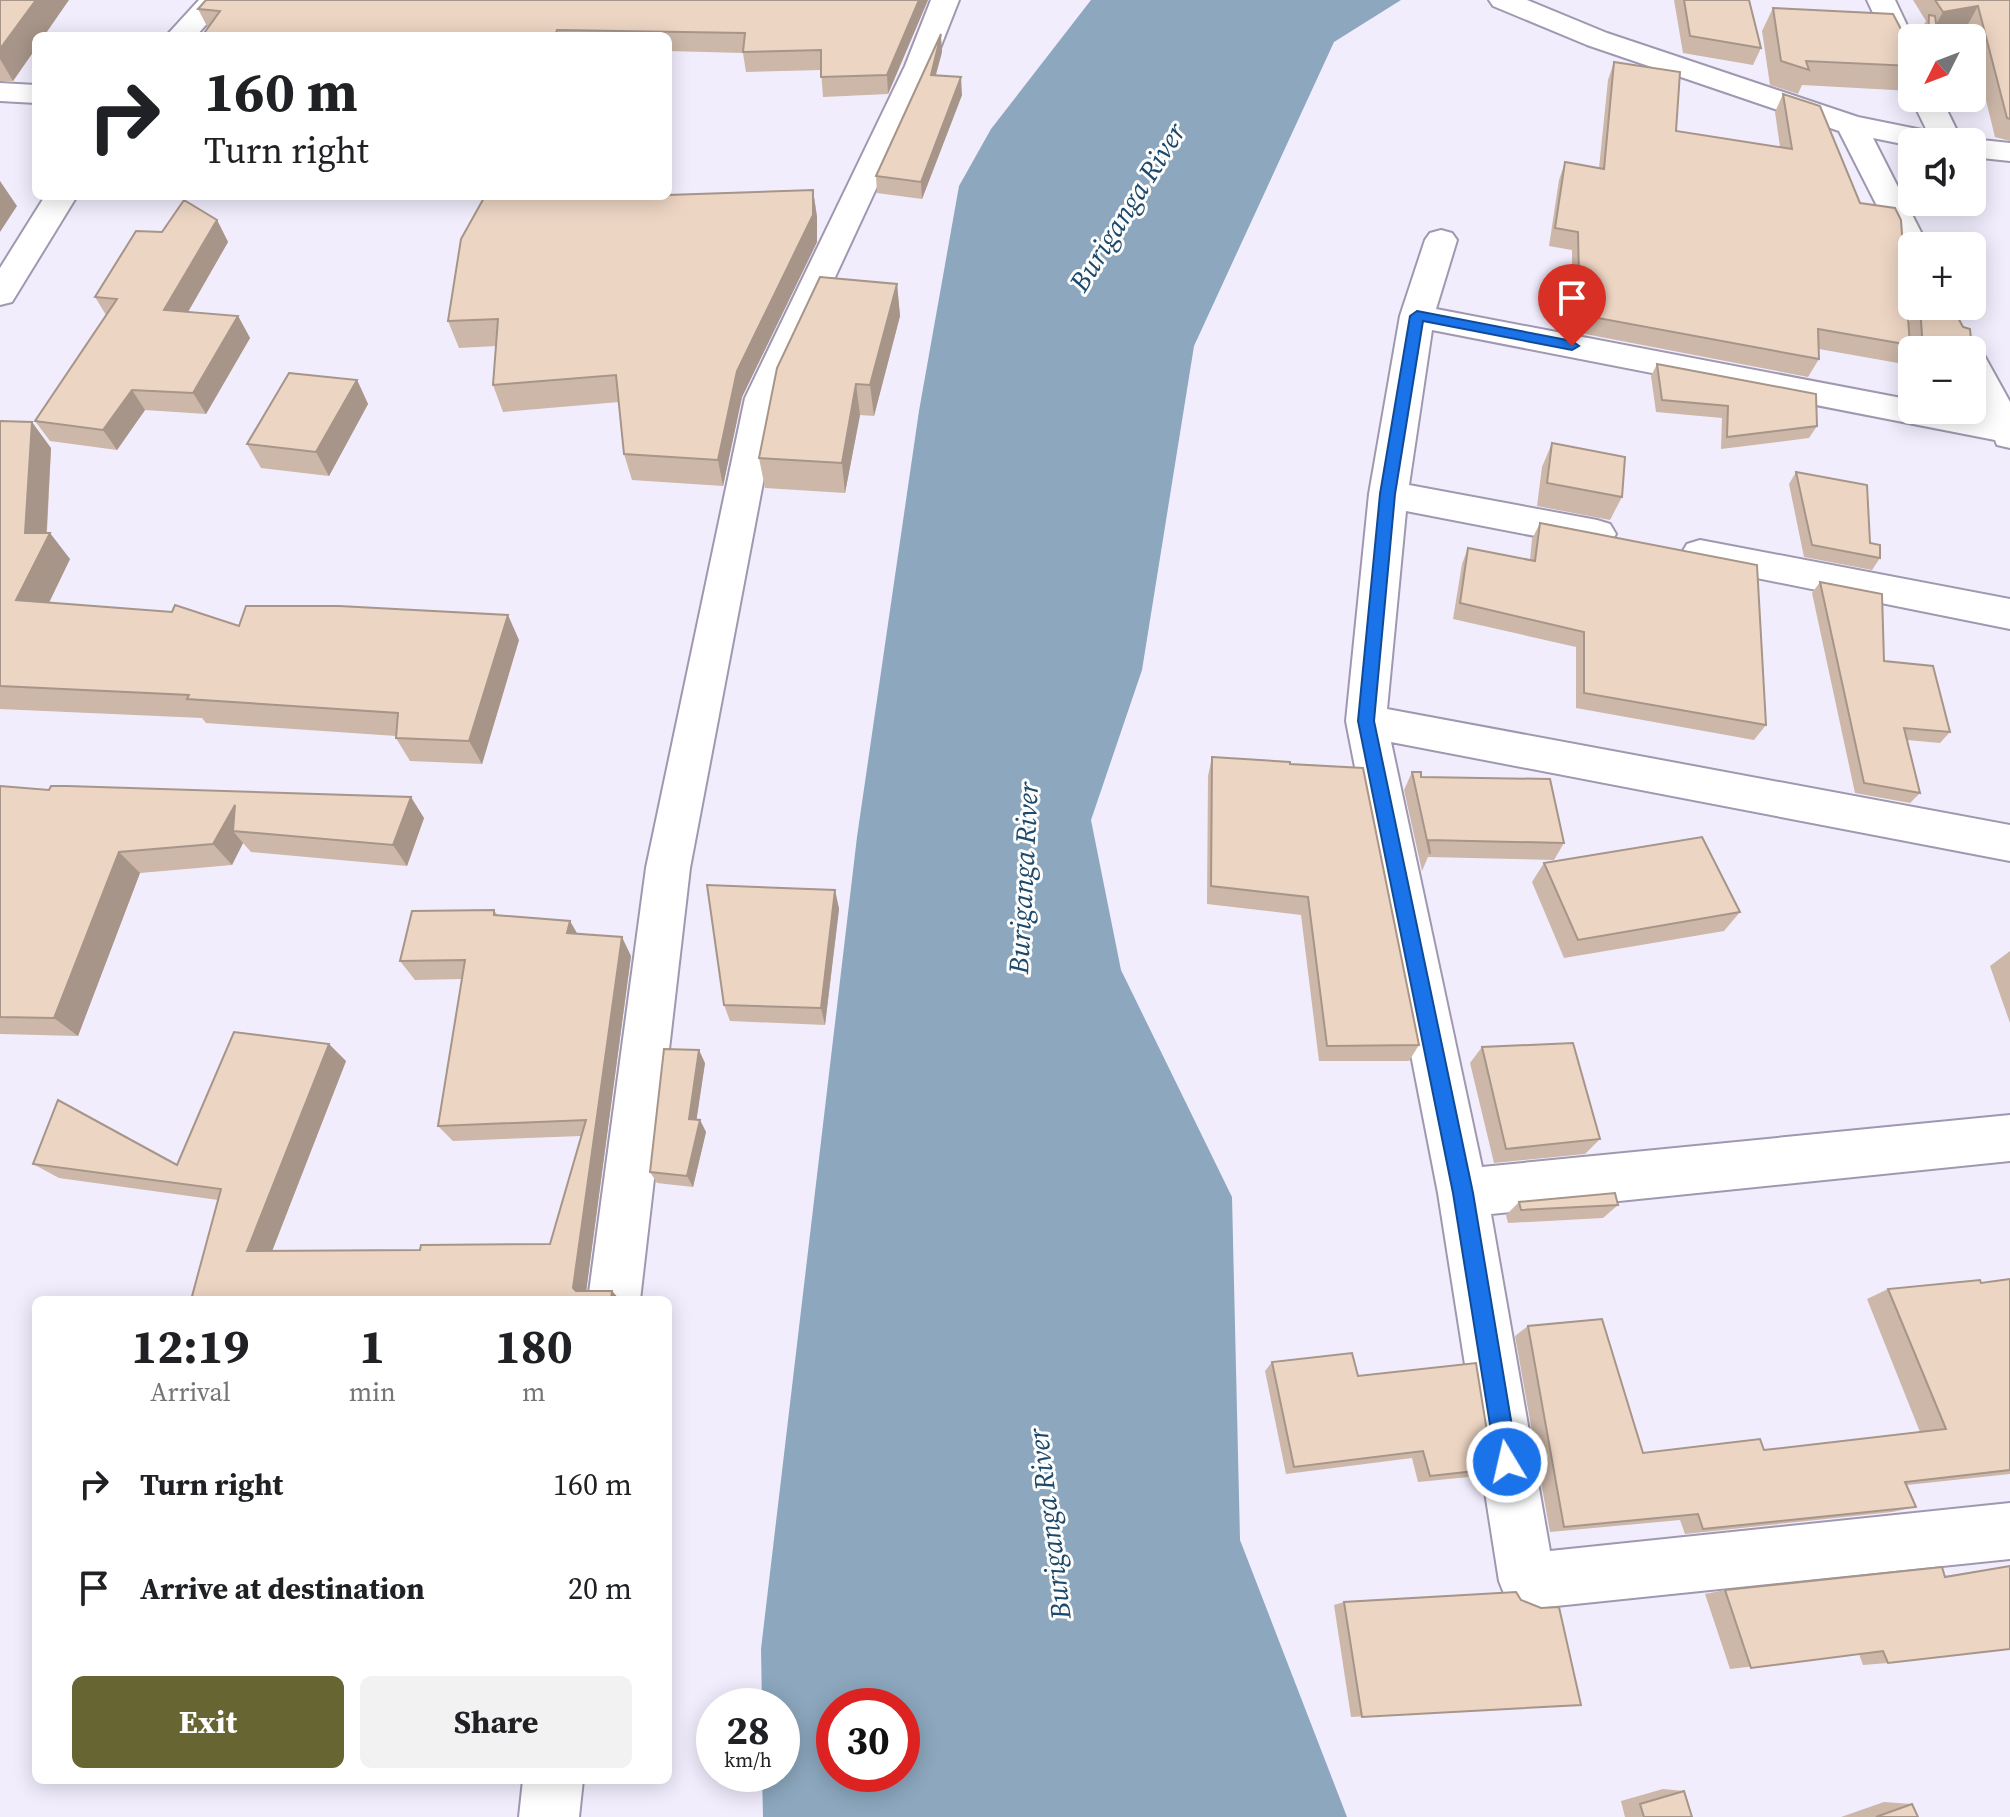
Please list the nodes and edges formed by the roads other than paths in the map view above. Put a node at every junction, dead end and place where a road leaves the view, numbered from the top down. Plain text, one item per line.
1 (214, 0) edge
2 (945, 0) edge
3 (1503, 0) edge
4 (1881, 0) edge
5 (184, 32) edge
6 (1898, 37) edge
7 (0, 92) edge
8 (32, 94) edge
9 (1851, 125) junction
10 (1898, 135) edge
11 (1986, 149) edge
12 (2010, 152) edge
13 (59, 200) edge
14 (1905, 232) edge
15 (1441, 240) dead end
16 (0, 294) edge
17 (1417, 316) junction
18 (1986, 390) edge
19 (2008, 433) edge
20 (1387, 494) junction
21 (2010, 614) edge
22 (1366, 721) junction
23 (2010, 843) edge
24 (2010, 1138) edge
25 (1463, 1193) junction
26 (614, 1296) edge
27 (2010, 1531) edge
28 (553, 1784) edge
29 (549, 1817) edge

1 - 5 street
2 - 26 street
3 - 9 street
4 - 6 street
7 - 8 street
9 - 10 street
9 - 14 street
11 - 12 street
13 - 16 street
15 - 17 street
17 - 19 street
17 - 20 street
18 - 19 street
20 - 21 street
20 - 22 street
22 - 23 street
22 - 25 street
24 - 25 street
25 - 27 street
28 - 29 street

